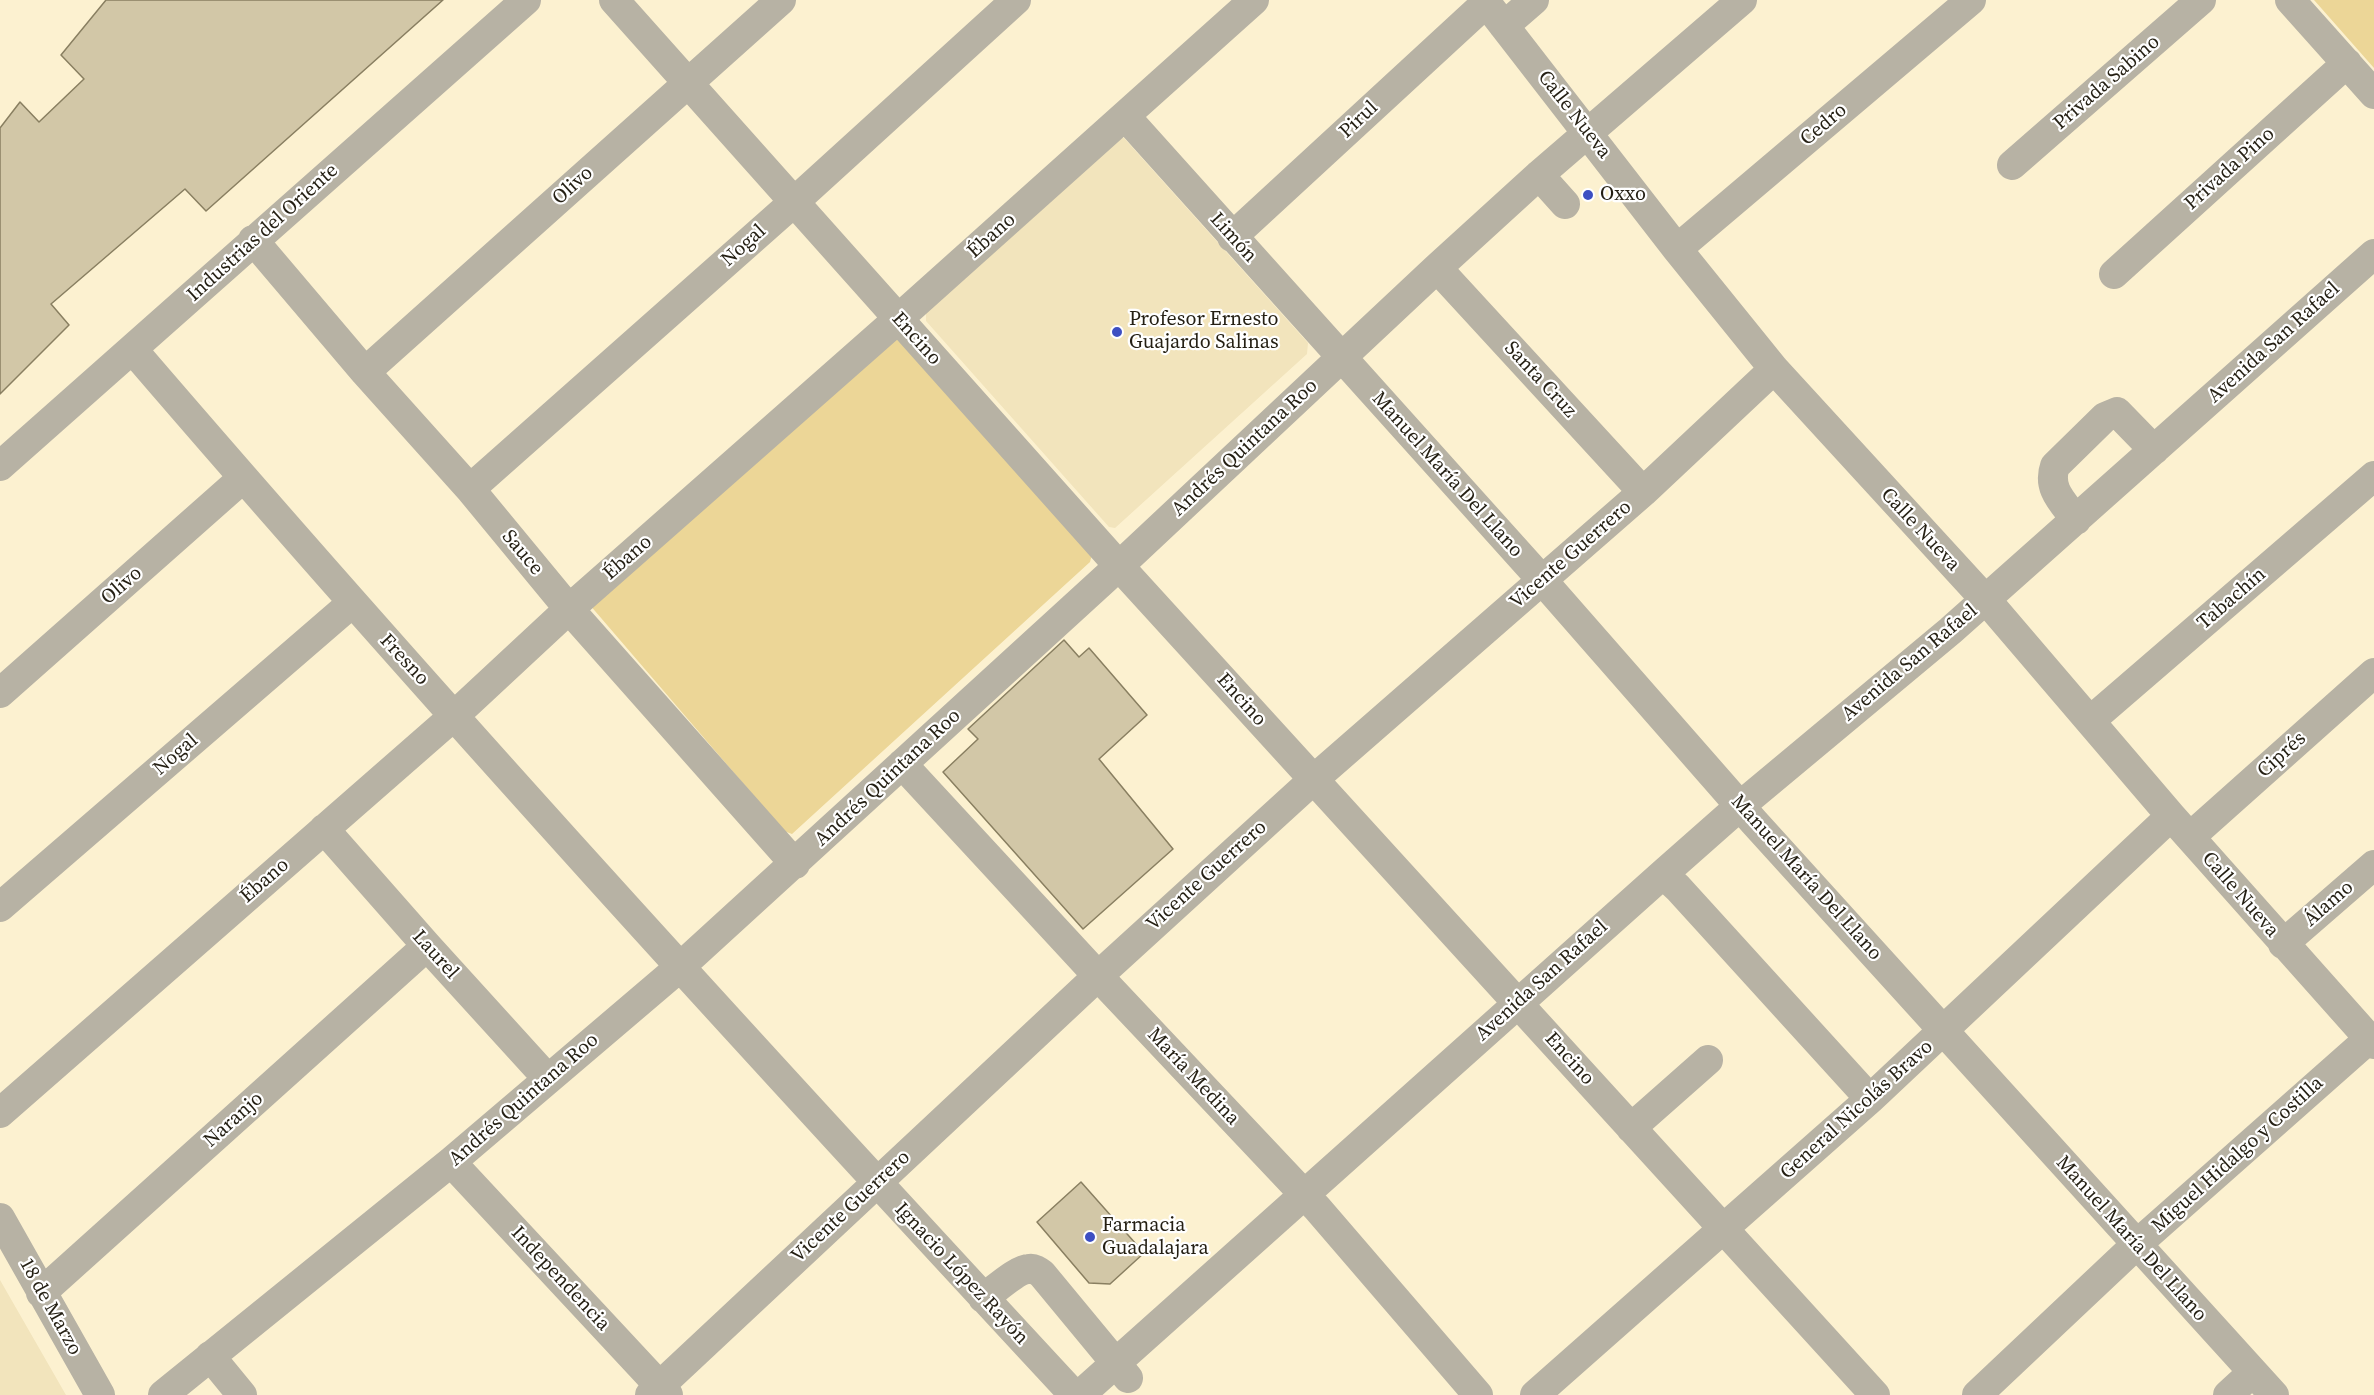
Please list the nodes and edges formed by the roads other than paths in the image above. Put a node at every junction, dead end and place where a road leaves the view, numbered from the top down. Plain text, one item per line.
1 (526, 0) edge
2 (614, 0) edge
3 (782, 0) edge
4 (1016, 0) edge
5 (1254, 0) edge
6 (1534, 0) edge
7 (1742, 0) edge
8 (1971, 0) edge
9 (2201, 0) edge
10 (2290, 0) edge
11 (1491, 10) edge
12 (2347, 63) junction
13 (687, 83) junction
14 (2374, 94) edge
15 (1125, 116) junction
16 (1588, 132) junction
17 (2012, 165) dead end
18 (1539, 175) junction
19 (794, 202) junction
20 (1565, 204) dead end
21 (1232, 237) junction
22 (253, 240) junction
23 (1677, 249) junction
24 (2374, 254) edge
25 (1437, 268) junction
26 (2114, 274) dead end
27 (898, 319) junction
28 (133, 350) junction
29 (1341, 358) junction
30 (1774, 369) junction
31 (365, 372) junction
32 (2154, 450) junction
33 (0, 466) edge
34 (2374, 476) edge
35 (243, 478) junction
36 (470, 489) junction
37 (1643, 492) junction
38 (2076, 520) junction
39 (1119, 566) junction
40 (1542, 580) junction
41 (352, 603) junction
42 (1989, 605) junction
43 (569, 609) junction
44 (2374, 674) edge
45 (0, 693) edge
46 (455, 715) junction
47 (2090, 722) junction
48 (902, 764) junction
49 (1313, 780) junction
50 (1747, 814) junction
51 (2181, 826) junction
52 (324, 829) junction
53 (795, 864) junction
54 (2374, 865) edge
55 (1670, 881) junction
56 (0, 907) edge
57 (2283, 944) junction
58 (427, 946) junction
59 (680, 967) junction
60 (1098, 976) junction
61 (1523, 1010) junction
62 (1944, 1030) junction
63 (2372, 1041) edge
64 (1708, 1060) dead end
65 (548, 1079) junction
66 (1870, 1099) junction
67 (0, 1113) edge
68 (1631, 1128) junction
69 (451, 1162) junction
70 (876, 1183) junction
71 (1311, 1201) junction
72 (0, 1218) edge
73 (1724, 1230) junction
74 (2136, 1245) junction
75 (41, 1293) junction
76 (983, 1298) junction
77 (210, 1356) junction
78 (2253, 1372) junction
79 (1118, 1379) edge
80 (660, 1392) edge
81 (100, 1395) edge
82 (163, 1395) edge
83 (242, 1395) edge
84 (1074, 1395) edge
85 (1080, 1395) edge
86 (1478, 1395) edge
87 (1535, 1395) edge
88 (1875, 1395) edge
89 (1977, 1395) edge
90 (2228, 1395) edge
91 (2274, 1395) edge

1 - 22 street, Industrias del Oriente
2 - 13 street, Encino
3 - 13 street, Olivo
4 - 19 street, Nogal
5 - 15 street, Ébano
6 - 11 street, Pirul
7 - 16 street, Andrés Quintana Roo
8 - 23 street, Cedro
9 - 17 street, Privada Sabino
10 - 12 street
11 - 16 street, Calle Nueva
11 - 21 street, Pirul
12 - 14 street
12 - 26 street, Privada Pino
13 - 19 street, Encino
13 - 31 street, Olivo
15 - 21 street, Limón
15 - 27 street, Ébano
16 - 18 street, Andrés Quintana Roo
16 - 23 street, Calle Nueva
18 - 20 street
18 - 25 street, Andrés Quintana Roo
19 - 27 street, Encino
19 - 36 street, Nogal
21 - 29 street, Limón
22 - 28 street, Industrias del Oriente
22 - 31 street, Sauce
23 - 30 street, Calle Nueva
24 - 32 street, Avenida San Rafael
25 - 29 street, Andrés Quintana Roo
25 - 37 street, Santa Cruz
27 - 39 street, Encino
27 - 43 street, Ébano
28 - 33 street, Industrias del Oriente
28 - 35 street, Fresno
29 - 39 street, Andrés Quintana Roo
29 - 40 street, Manuel María Del Llano
30 - 37 street, Vicente Guerrero
30 - 42 street, Calle Nueva
31 - 36 street, Sauce
32 - 38 street, Avenida San Rafael
32 - 38 street
34 - 47 street, Tabachín
35 - 41 street, Fresno
35 - 45 street, Olivo
36 - 43 street, Sauce
37 - 40 street, Vicente Guerrero
38 - 42 street, Avenida San Rafael
39 - 48 street, Andrés Quintana Roo
39 - 49 street, Encino
40 - 49 street, Vicente Guerrero
40 - 50 street, Manuel María Del Llano
41 - 46 street, Fresno
41 - 56 street, Nogal
42 - 47 street, Calle Nueva
42 - 50 street, Avenida San Rafael
43 - 46 street, Ébano
43 - 53 street, Sauce
44 - 51 street, Ciprés
46 - 52 street, Ébano
46 - 59 street, Fresno
47 - 51 street, Calle Nueva
48 - 53 street, Andrés Quintana Roo
48 - 60 street, María Medina
49 - 60 street, Vicente Guerrero
49 - 61 street, Encino
50 - 55 street, Avenida San Rafael
50 - 62 street, Manuel María Del Llano
51 - 57 street, Calle Nueva
51 - 62 street, General Nicolás Bravo
52 - 58 street, Laurel
52 - 67 street, Ébano
53 - 59 street, Andrés Quintana Roo
54 - 57 street, Álamo
55 - 61 street, Avenida San Rafael
55 - 66 street
57 - 63 street, Calle Nueva
58 - 65 street, Laurel
58 - 75 street, Naranjo
59 - 65 street, Andrés Quintana Roo
59 - 70 street, Ignacio López Rayón
60 - 70 street, Vicente Guerrero
60 - 71 street, María Medina
61 - 68 street, Encino
61 - 71 street, Avenida San Rafael
62 - 66 street, General Nicolás Bravo
62 - 74 street, Manuel María Del Llano
63 - 74 street, Miguel Hidalgo y Costilla
64 - 68 street
65 - 69 street, Andrés Quintana Roo
66 - 73 street, General Nicolás Bravo
68 - 73 street, Encino
69 - 77 street, Andrés Quintana Roo
69 - 80 street, Independencia
70 - 76 street, Ignacio López Rayón
70 - 80 street, Vicente Guerrero
71 - 79 street, Avenida San Rafael
71 - 86 street, María Medina
72 - 75 street, 18 de Marzo
73 - 87 street, General Nicolás Bravo
73 - 88 street, Encino
74 - 78 street, Manuel María Del Llano
74 - 89 street, Miguel Hidalgo y Costilla
75 - 81 street, 18 de Marzo
76 - 79 street
76 - 84 street, Ignacio López Rayón
77 - 82 street, Andrés Quintana Roo
77 - 83 street
78 - 90 street
78 - 91 street, Manuel María Del Llano
79 - 85 street, Avenida San Rafael

